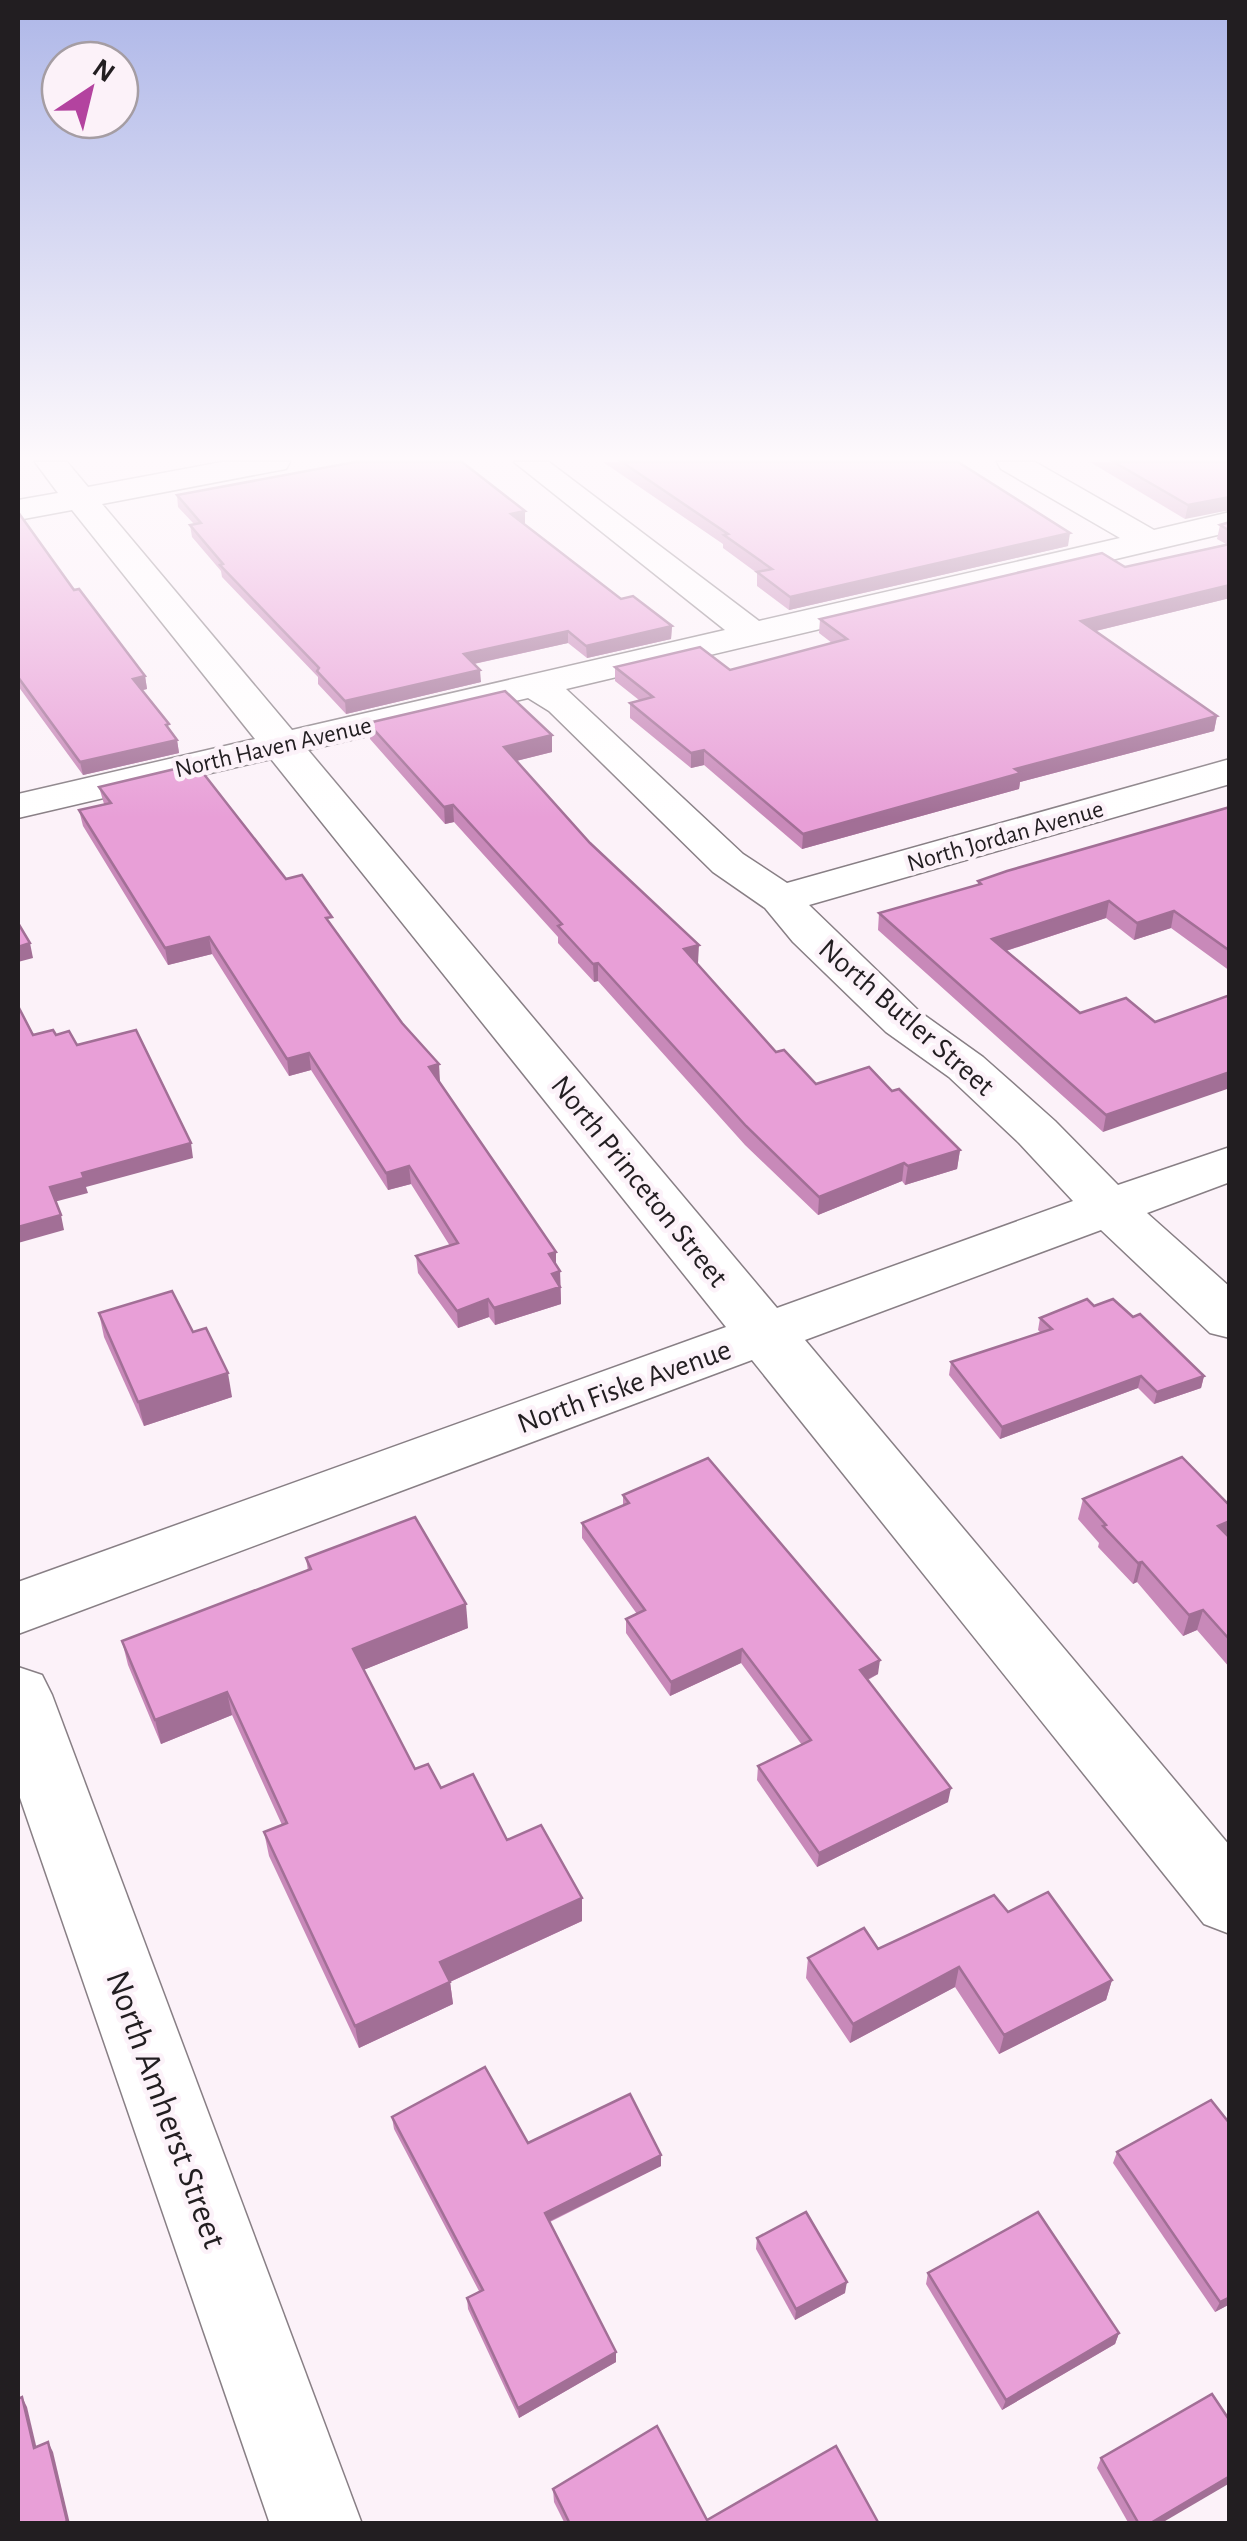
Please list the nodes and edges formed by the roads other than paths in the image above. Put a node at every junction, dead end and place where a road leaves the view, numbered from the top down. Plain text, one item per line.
1 (147, 581) edge
2 (683, 581) edge
3 (980, 581) edge
4 (753, 634) junction
5 (534, 685) junction
6 (281, 744) junction
7 (1230, 770) edge
8 (18, 806) edge
9 (781, 899) junction
10 (1230, 1162) edge
11 (1108, 1207) junction
12 (1230, 1319) edge
13 (766, 1333) junction
14 (18, 1608) edge
15 (18, 1694) edge
16 (1230, 1901) edge
17 (316, 2524) edge

1 - 6 street, North Princeton Street
2 - 4 street
3 - 4 street, North Haven Avenue
4 - 5 street, North Haven Avenue
5 - 6 street, North Haven Avenue
5 - 9 street, North Butler Street
6 - 8 street, North Haven Avenue
6 - 13 street, North Princeton Street
7 - 9 street, North Jordan Avenue
9 - 11 street, North Butler Street
10 - 11 street, North Fiske Avenue
11 - 12 street, North Butler Street
11 - 13 street, North Fiske Avenue
13 - 14 street, North Fiske Avenue
13 - 16 street, North Princeton Street
15 - 17 street, North Amherst Street

